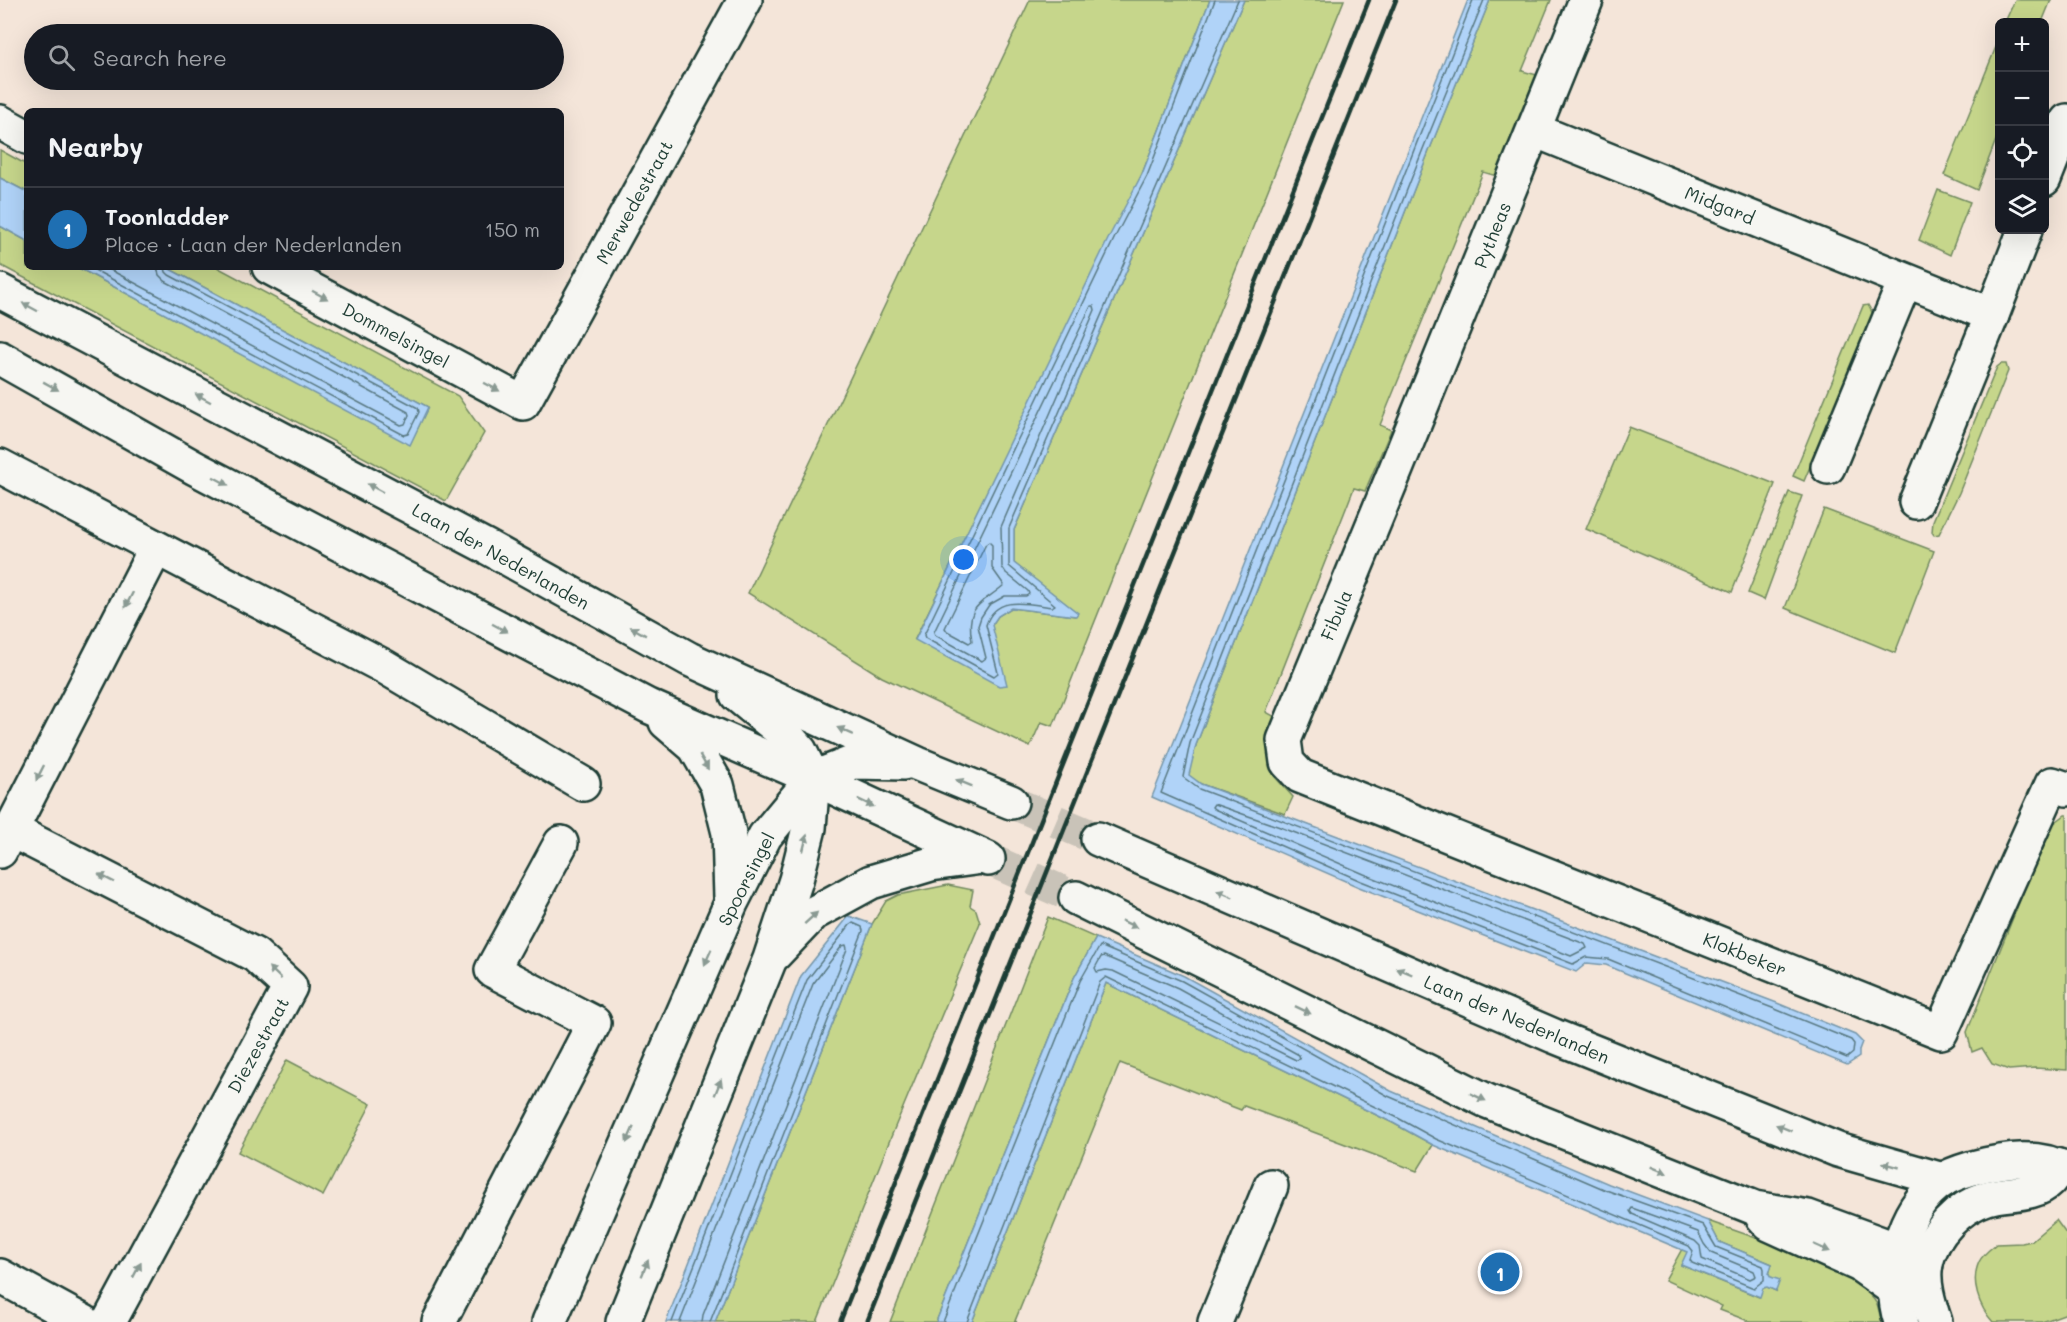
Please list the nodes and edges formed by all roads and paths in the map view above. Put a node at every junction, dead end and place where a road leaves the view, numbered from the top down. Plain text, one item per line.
1 (745, 0) edge
2 (1586, 0) edge
3 (2067, 121) edge
4 (0, 122) edge
5 (1534, 130) junction
6 (24, 135) edge
7 (2049, 166) edge
8 (2023, 234) edge
9 (275, 270) edge
10 (1905, 281) junction
11 (0, 291) edge
12 (1992, 315) junction
13 (0, 358) edge
14 (523, 403) joint
15 (0, 466) edge
16 (1828, 467) dead end
17 (1396, 469) joint
18 (1916, 502) dead end
19 (156, 548) junction
20 (689, 659) junction
21 (648, 706) junction
22 (1287, 762) joint
23 (918, 764) junction
24 (813, 778) junction
25 (583, 784) dead end
26 (2067, 789) edge
27 (1011, 802) tunnel mouth
28 (1098, 839) tunnel mouth
29 (6, 840) edge
30 (561, 843) dead end
31 (1076, 898) tunnel mouth
32 (731, 903) junction
33 (770, 959) junction
34 (2064, 1163) edge
35 (1943, 1180) junction
36 (1271, 1186) dead end
37 (1755, 1208) junction
38 (1912, 1257) junction
39 (0, 1276) edge
40 (1895, 1290) junction
41 (84, 1322) edge
42 (109, 1322) edge
43 (439, 1322) edge
44 (549, 1322) edge
45 (623, 1322) edge
46 (1215, 1322) edge
47 (1901, 1322) edge
48 (1935, 1322) edge

1 - 14 main road, Merwedestraat
2 - 5 main road, Pytheas
3 - 7 main road
4 - 6 main road
5 - 10 main road, Midgard
5 - 17 main road, Pytheas
8 - 12 main road
9 -> 14 main road, Dommelsingel
10 - 12 main road, Midgard
10 - 16 main road
20 -> 11 main road, Laan der Nederlanden
12 - 18 main road
13 -> 21 main road
15 - 19 main road
17 - 22 main road, Fibula
19 - 25 main road
19 -> 29 main road, Diezestraat
23 -> 20 main road, Laan der Nederlanden
20 - 24 main road
21 - 24 main road
21 -> 32 main road
22 - 26 main road, Klokbeker
23 - 24 main road
27 -> 23 main road, Laan der Nederlanden
24 - 32 main road, Spoorsingel
33 -> 24 main road, Spoorsingel
24 - 33 main road
35 -> 28 main road, Laan der Nederlanden
42 -> 29 main road, Diezestraat
30 - 43 main road
31 -> 37 main road
32 -> 44 main road, Spoorsingel
45 -> 33 main road, Spoorsingel
34 - 35 main road
34 - 38 main road
35 - 38 main road
36 - 46 main road
37 - 38 main road
37 -> 40 main road
38 - 40 main road
38 - 48 main road
39 - 41 main road
40 - 47 main road

